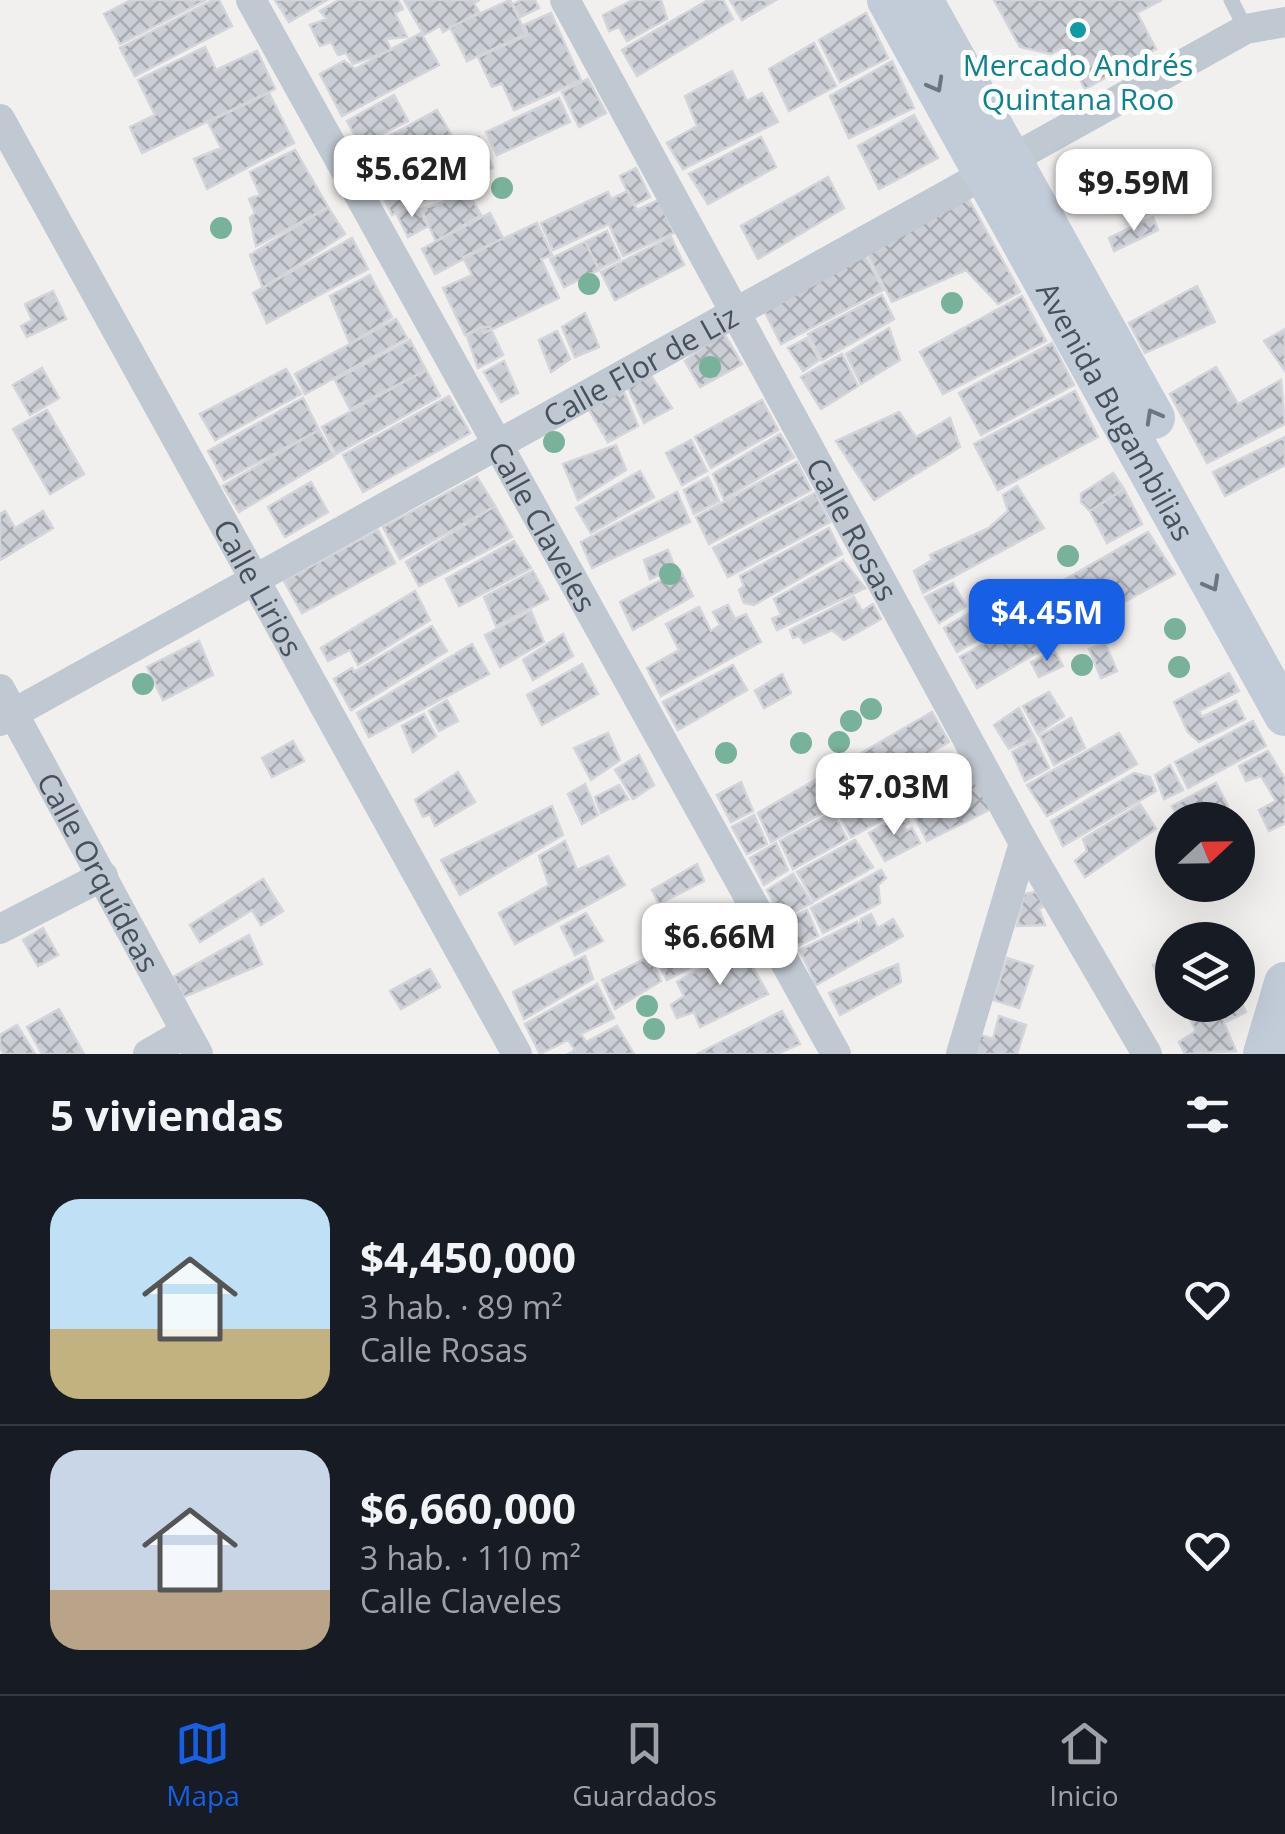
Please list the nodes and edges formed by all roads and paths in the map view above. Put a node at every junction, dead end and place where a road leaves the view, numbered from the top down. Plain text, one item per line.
1 (251, 0) edge
2 (564, 0) edge
3 (888, 0) edge
4 (922, 0) edge
5 (1231, 0) edge
6 (1285, 22) edge
7 (1246, 29) junction
8 (0, 119) edge
9 (999, 168) junction
10 (739, 314) junction
11 (496, 444) junction
12 (256, 581) junction
13 (1285, 655) edge
14 (5, 708) edge
15 (1285, 715) edge
16 (1024, 843) junction
17 (103, 876) junction
18 (0, 929) edge
19 (1285, 982) edge
20 (192, 1043) edge
21 (148, 1054) edge
22 (517, 1054) edge
23 (836, 1054) edge
24 (961, 1054) edge
25 (1147, 1054) edge
26 (1264, 1054) edge

1 - 11 street, Calle Claveles
2 - 10 street, Calle Rosas
3 -> 9 main road, Avenida Bugambilias
4 - 9 main road, Avenida Bugambilias
5 - 7 lane
6 - 7 street, Calle Flor de Liz
7 - 9 street, Calle Flor de Liz
8 - 12 street, Calle Lirios
9 - 10 street, Calle Flor de Liz
13 -> 9 main road, Avenida Bugambilias
9 -> 15 main road, Avenida Bugambilias
10 - 11 street, Calle Flor de Liz
10 - 16 street, Calle Rosas
11 - 12 street, Calle Flor de Liz
11 - 23 street, Calle Claveles
12 - 14 street, Calle Flor de Liz
12 - 22 street, Calle Lirios
14 - 17 street, Calle Orquídeas
16 - 24 street
16 - 25 street, Calle Rosas
17 - 18 street
17 - 20 street, Calle Orquídeas
19 - 26 main road
20 - 21 street

